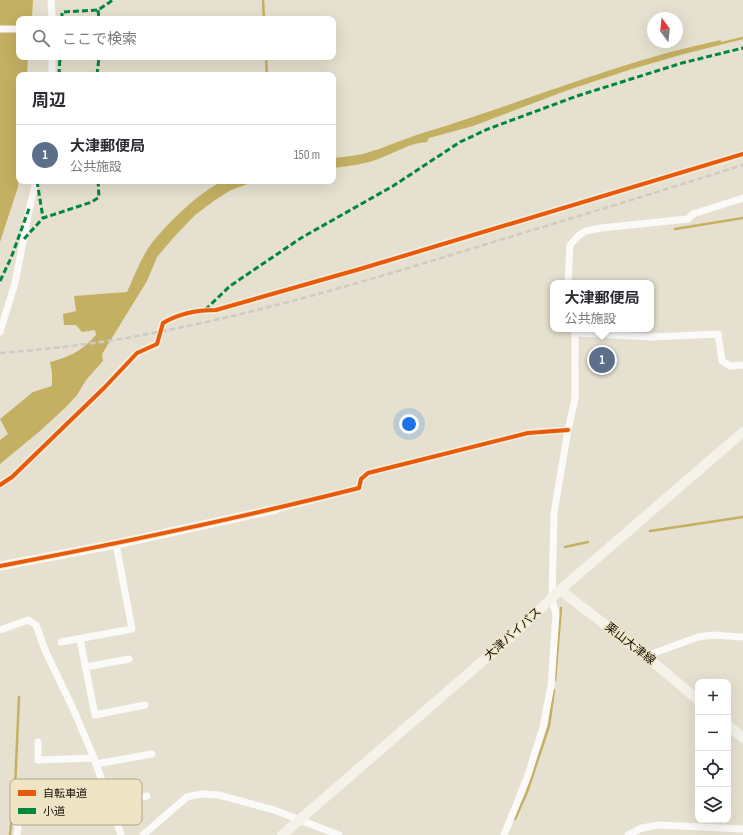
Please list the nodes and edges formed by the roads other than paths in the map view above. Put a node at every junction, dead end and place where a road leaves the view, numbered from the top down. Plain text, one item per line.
1 (51, 0) edge
2 (52, 16) edge
3 (16, 28) edge
4 (0, 29) edge
5 (52, 60) edge
6 (52, 72) edge
7 (743, 154) edge
8 (35, 184) edge
9 (743, 198) edge
10 (568, 280) edge
11 (0, 332) edge
12 (574, 332) edge
13 (587, 332) edge
14 (743, 365) edge
15 (568, 430) junction
16 (743, 432) edge
17 (0, 485) edge
18 (276, 509) joint
19 (116, 544) junction
20 (0, 566) edge
21 (560, 590) junction
22 (552, 599) junction
23 (0, 630) edge
24 (743, 637) edge
25 (80, 639) junction
26 (61, 642) dead end
27 (646, 656) junction
28 (129, 659) dead end
29 (85, 667) junction
30 (695, 697) edge
31 (145, 705) dead end
32 (731, 728) edge
33 (743, 738) edge
34 (38, 742) dead end
35 (152, 754) dead end
36 (95, 761) junction
37 (101, 779) edge
38 (147, 796) dead end
39 (142, 797) edge
40 (299, 820) junction
41 (18, 825) edge
42 (118, 825) edge
43 (743, 829) edge
44 (17, 835) edge
45 (122, 835) edge
46 (143, 835) edge
47 (282, 835) edge
48 (339, 835) edge
49 (504, 835) edge
50 (628, 835) edge

1 - 2 street
3 - 4 street
5 - 6 street
7 - 17 street
8 - 11 street
9 - 10 street
12 - 15 street
13 - 14 street
15 - 18 street
15 - 22 street
16 - 21 main road, 大津バイパス
18 - 19 street
19 - 20 street
19 - 25 street
21 - 22 main road, 大津バイパス
21 - 27 main road, 栗山大津線
22 - 40 main road, 大津バイパス
22 - 49 street
23 - 36 street
24 - 27 street
25 - 26 street
25 - 29 street
27 - 30 main road, 栗山大津線
28 - 29 street
29 - 31 street
32 - 33 main road
34 - 36 street
35 - 36 street
36 - 37 street
38 - 39 street
40 - 46 street
40 - 47 main road, 大津バイパス
40 - 48 street
41 - 44 street
42 - 45 street
43 - 50 street

